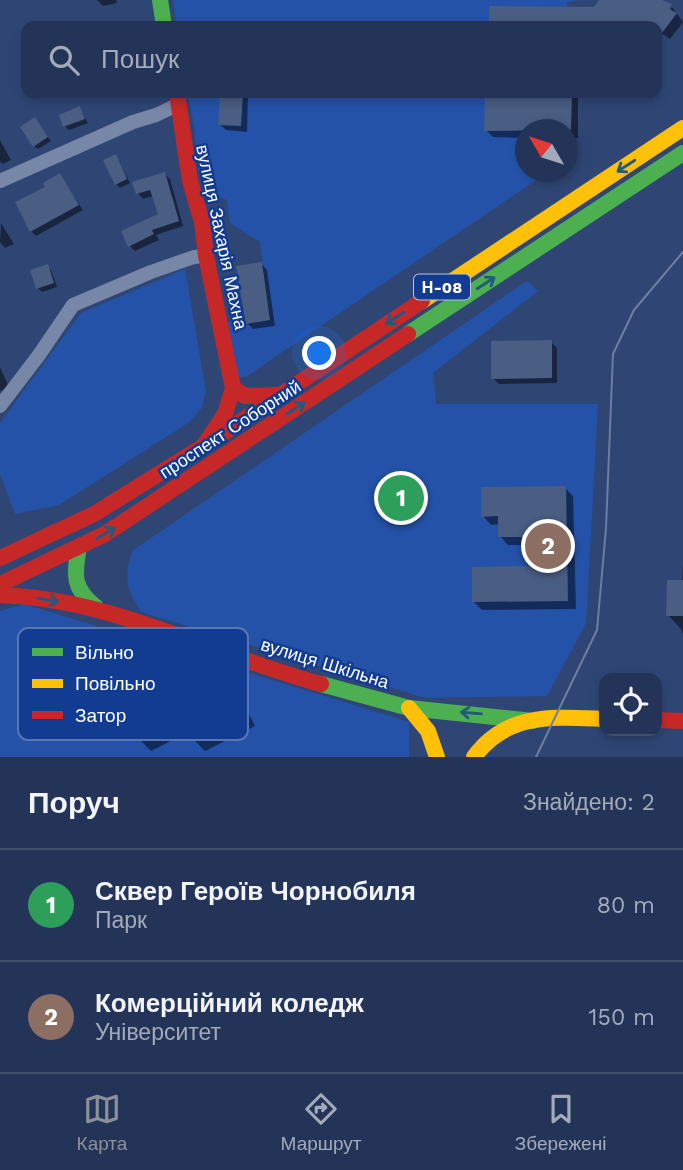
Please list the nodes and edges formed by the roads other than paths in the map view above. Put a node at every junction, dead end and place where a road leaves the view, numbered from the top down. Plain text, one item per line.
1 (160, 0) edge
2 (163, 21) edge
3 (178, 98) edge
4 (683, 128) edge
5 (683, 153) edge
6 (0, 181) edge
7 (206, 257) junction
8 (233, 388) junction
9 (279, 395) junction
10 (0, 406) edge
11 (202, 447) junction
12 (79, 547) junction
13 (0, 558) edge
14 (0, 584) edge
15 (0, 595) edge
16 (97, 608) junction
17 (159, 628) edge
18 (248, 661) edge
19 (409, 708) junction
20 (599, 719) edge
21 (662, 720) edge
22 (533, 721) junction
23 (683, 721) edge
24 (437, 757) edge
25 (474, 757) edge

1 - 2 main road
3 - 6 street
3 - 7 main road, вулиця Захарія Махна
4 -> 9 main road, проспект Соборний / Н-08
12 -> 5 main road, проспект Соборний / Н-08
7 - 8 main road, вулиця Захарія Махна
7 - 10 street
8 - 9 main road
8 - 11 main road
9 - 11 main road, проспект Соборний / Н-08
11 - 13 main road, проспект Соборний / Н-08
12 - 14 main road, проспект Соборний / Н-08
12 - 16 main road
15 -> 16 main road, вулиця Шкільна
16 - 17 main road, вулиця Шкільна
18 - 19 main road, вулиця Шкільна
22 -> 19 main road, вулиця Шкільна
19 - 24 main road
20 - 22 main road
21 - 23 main road
22 - 25 main road

